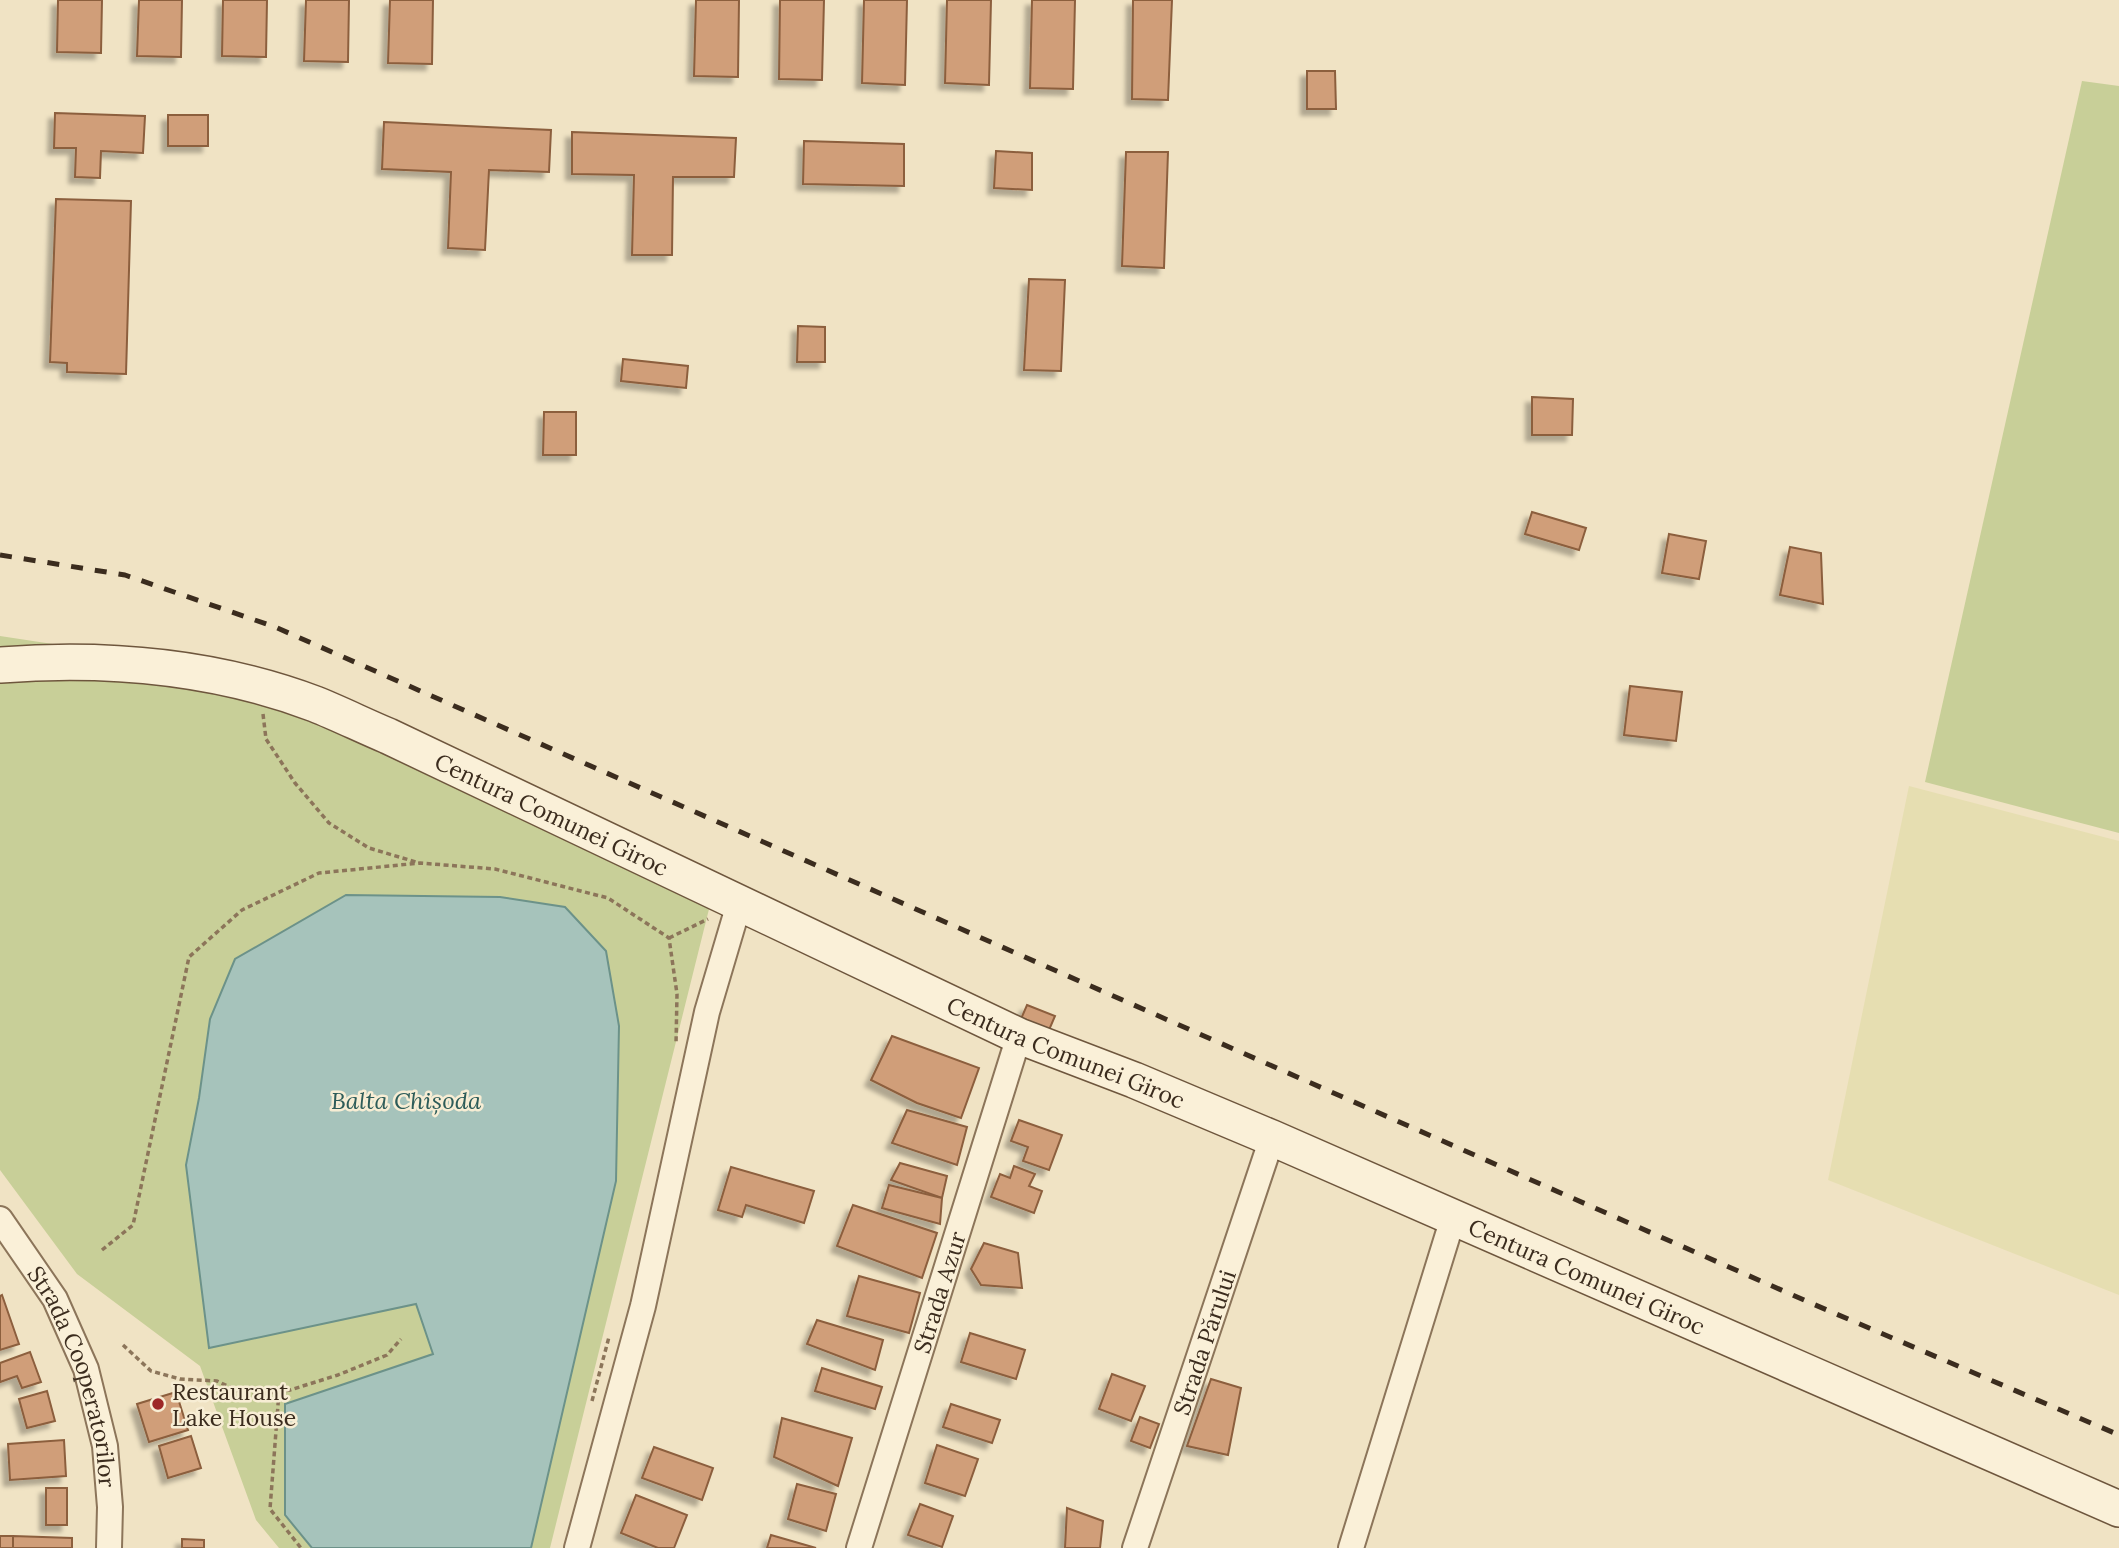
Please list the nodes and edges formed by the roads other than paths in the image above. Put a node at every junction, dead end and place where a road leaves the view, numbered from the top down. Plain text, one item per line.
1 (0, 665) edge
2 (738, 904) junction
3 (1019, 1036) junction
4 (1272, 1138) junction
5 (1453, 1218) junction
6 (0, 1219) edge
7 (2119, 1509) edge
8 (109, 1548) edge
9 (577, 1548) edge
10 (859, 1548) edge
11 (1135, 1548) edge
12 (1351, 1548) edge

1 - 2 main road, Centura Comunei Giroc
2 - 3 main road, Centura Comunei Giroc
2 - 9 street
3 - 4 main road, Centura Comunei Giroc
3 - 10 street, Strada Azur
4 - 5 main road, Centura Comunei Giroc
4 - 11 street, Strada Părului
5 - 7 main road, Centura Comunei Giroc
5 - 12 street
6 - 8 street, Strada Cooperatorilor

